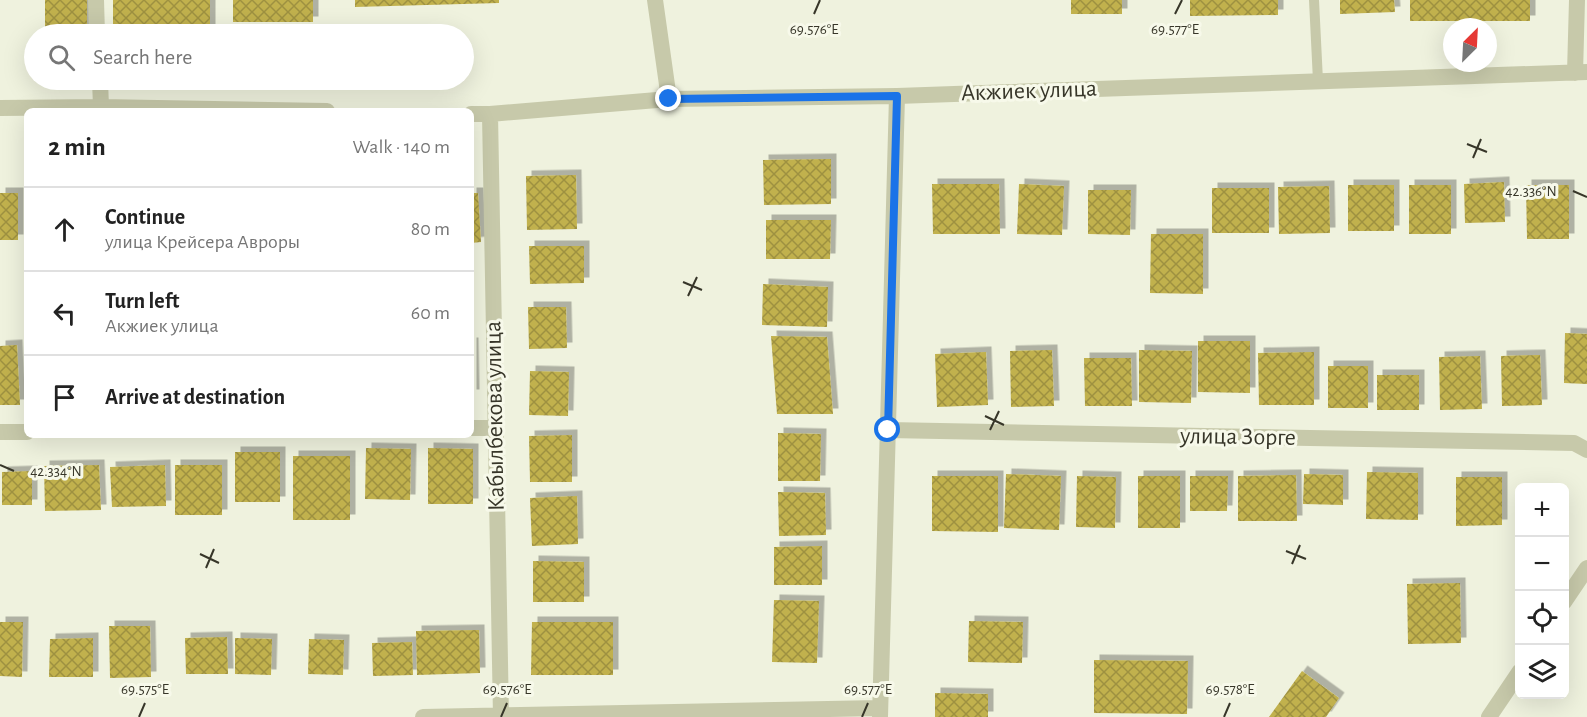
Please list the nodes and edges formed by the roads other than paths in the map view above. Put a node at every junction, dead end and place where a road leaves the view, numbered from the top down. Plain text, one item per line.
1 (96, 0) edge
2 (655, 0) edge
3 (1314, 0) edge
4 (1577, 0) edge
5 (97, 24) edge
6 (1581, 72) edge
7 (1318, 81) junction
8 (100, 90) edge
9 (897, 96) junction
10 (669, 99) junction
11 (101, 107) junction
12 (0, 108) edge
13 (158, 108) edge
14 (474, 114) edge
15 (490, 114) junction
16 (474, 428) edge
17 (495, 428) junction
18 (888, 430) junction
19 (0, 432) edge
20 (24, 432) edge
21 (1587, 450) edge
22 (1587, 568) edge
23 (1569, 595) edge
24 (1515, 679) edge
25 (880, 713) edge
26 (501, 716) edge
27 (423, 717) edge
28 (1490, 717) edge

1 - 5 street
2 - 10 street
3 - 7 lane
4 - 6 street
6 - 7 street, Акжиек улица
7 - 9 street, Акжиек улица
8 - 11 street
9 - 10 street, Акжиек улица
9 - 18 street
10 - 15 street, Акжиек улица
11 - 12 street
11 - 13 street
14 - 15 street, Акжиек улица
15 - 17 street, Кабылбекова улица
16 - 17 street
17 - 26 street, Кабылбекова улица
18 - 21 street, улица Зорге
18 - 25 street
19 - 20 street
22 - 23 street
24 - 28 street
25 - 26 street
26 - 27 street

